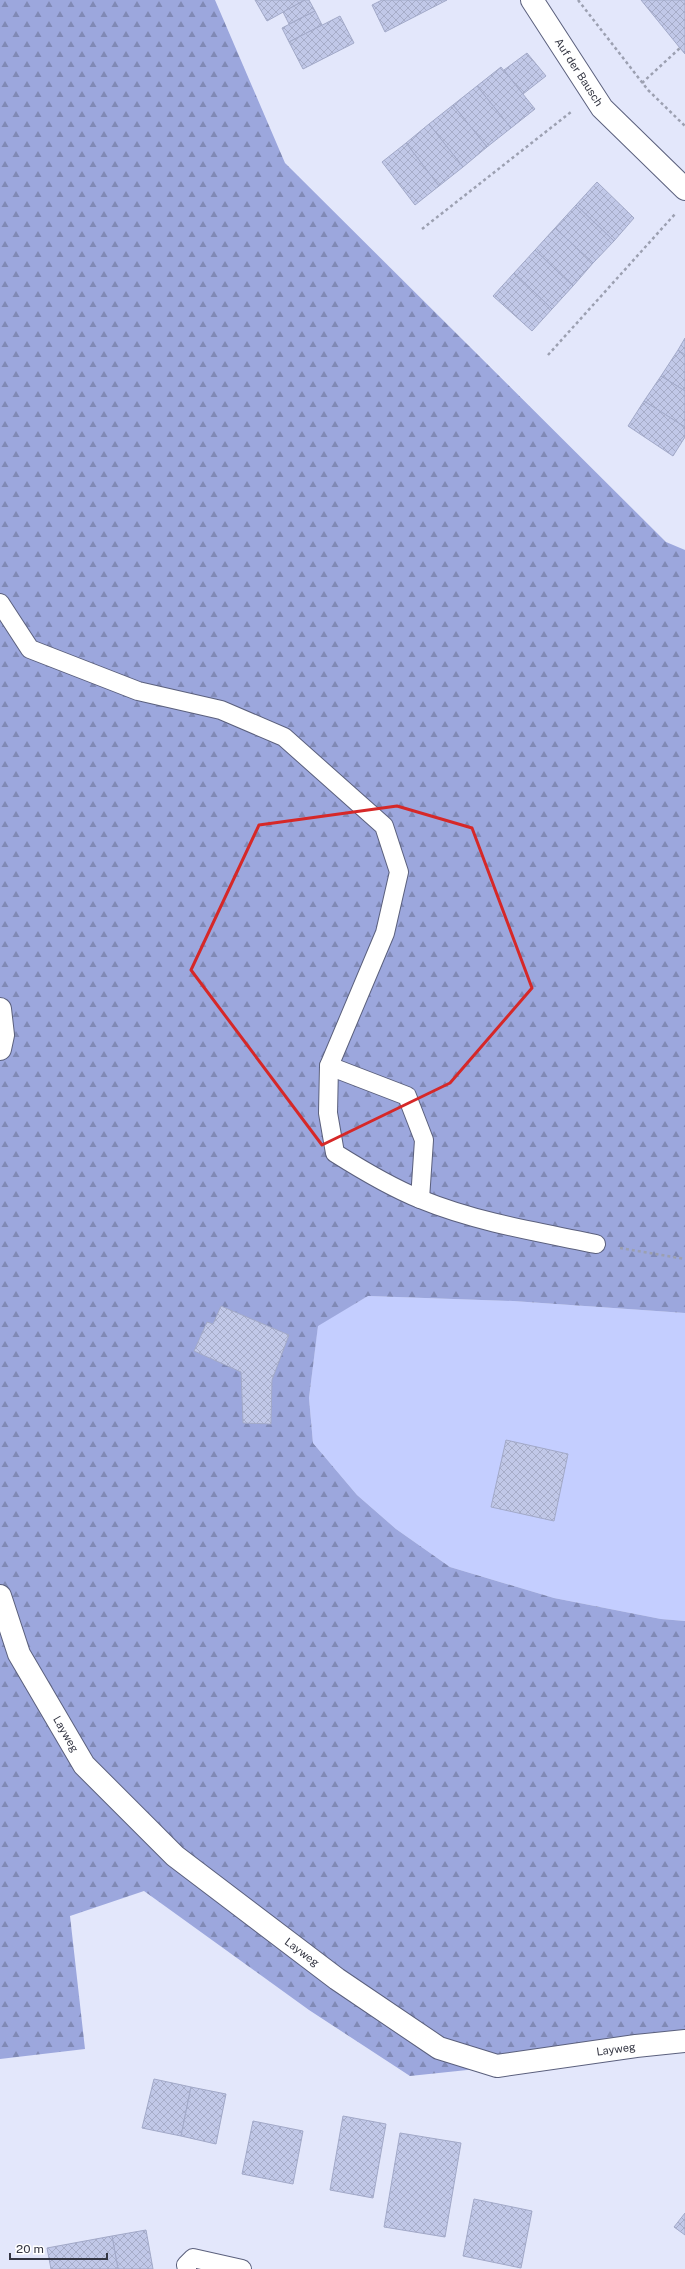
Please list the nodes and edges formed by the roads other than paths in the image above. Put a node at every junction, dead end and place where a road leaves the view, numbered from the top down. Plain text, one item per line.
1 (532, 0) edge
2 (682, 199) edge
3 (0, 603) edge
4 (0, 1009) edge
5 (0, 1049) edge
6 (329, 1066) junction
7 (420, 1200) junction
8 (596, 1244) road end
9 (0, 1596) edge
10 (685, 2041) edge
11 (187, 2269) edge
12 (242, 2269) edge

1 - 2 street, Auf der Bausch
3 - 6 lane
4 - 5 street
6 - 7 lane
6 - 7 lane
7 - 8 lane
9 - 10 street, Layweg
11 - 12 lane

